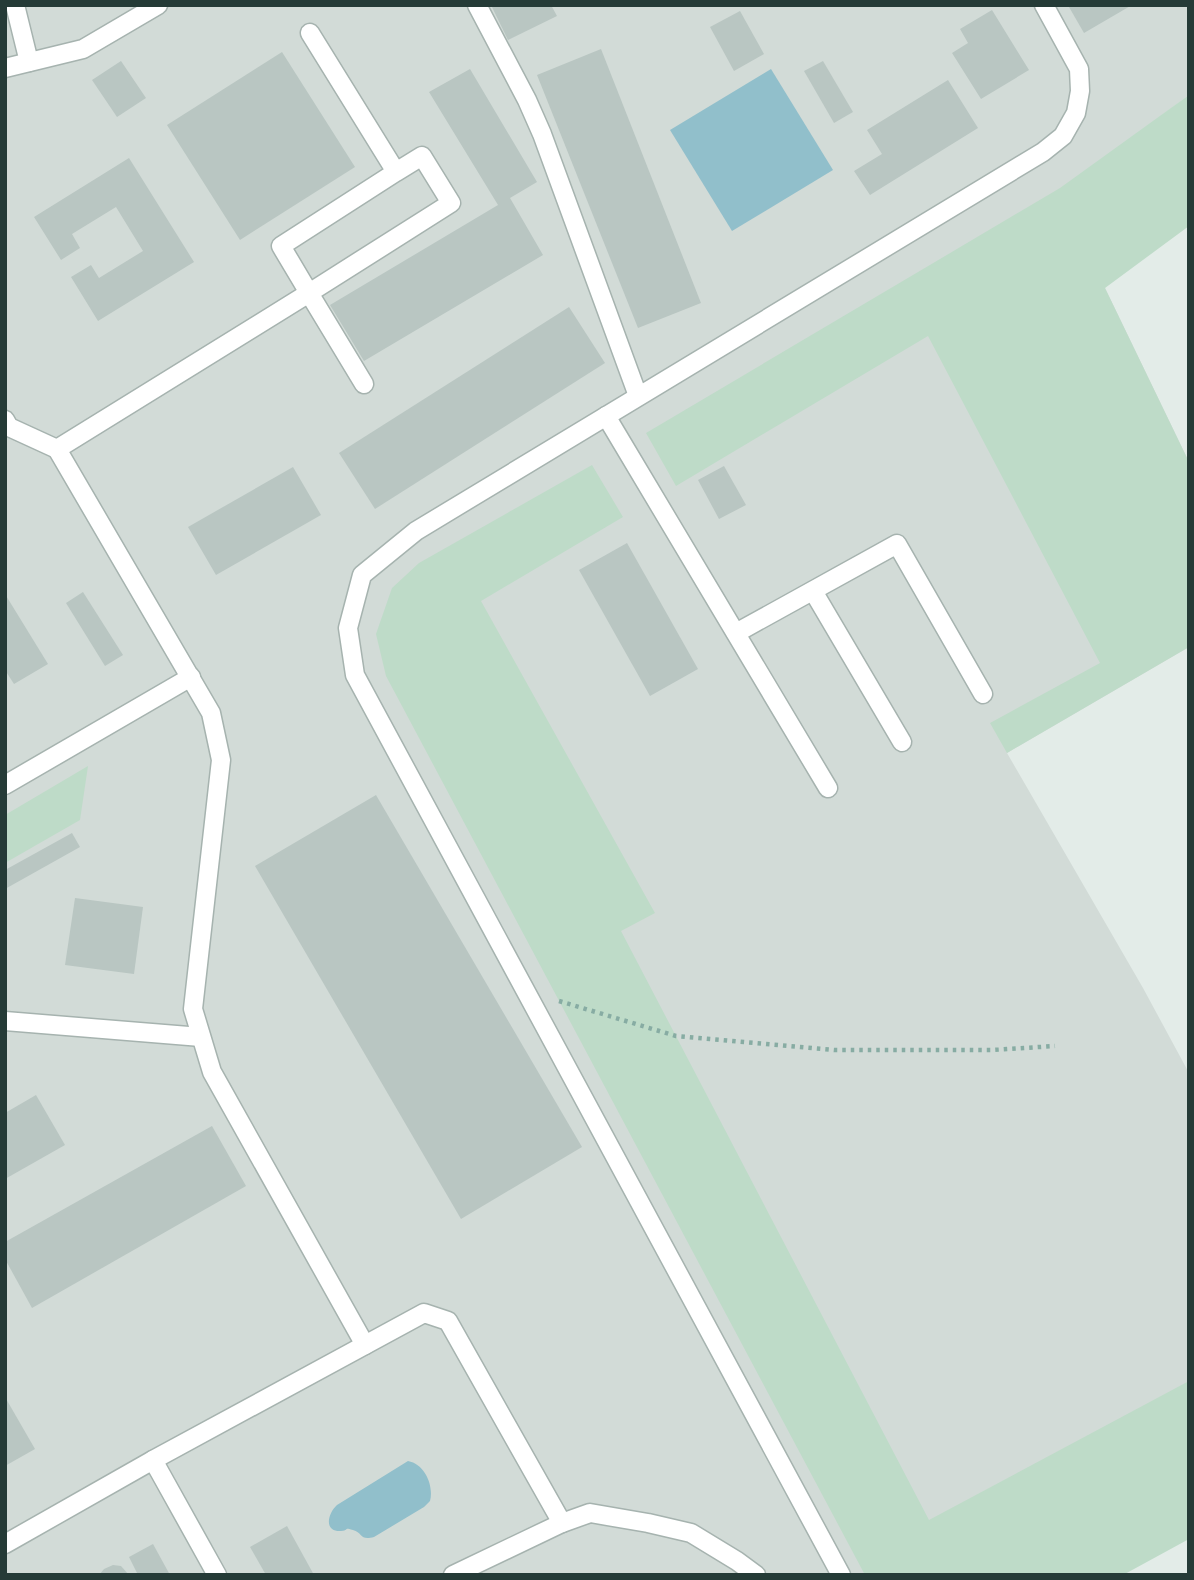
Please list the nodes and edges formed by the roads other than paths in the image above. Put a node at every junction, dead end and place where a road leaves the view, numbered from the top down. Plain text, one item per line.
1 (15, 5) edge
2 (158, 5) edge
3 (477, 5) edge
4 (1044, 5) edge
5 (310, 33) dead end
6 (29, 62) junction
7 (5, 68) edge
8 (396, 172) junction
9 (309, 293) junction
10 (364, 384) dead end
11 (638, 396) junction
12 (606, 416) junction
13 (5, 420) edge
14 (57, 449) junction
15 (813, 591) junction
16 (736, 633) junction
17 (191, 677) junction
18 (983, 694) dead end
19 (902, 742) dead end
20 (5, 785) edge
21 (828, 788) dead end
22 (5, 1021) edge
23 (201, 1037) junction
24 (365, 1345) junction
25 (153, 1460) junction
26 (562, 1523) junction
27 (5, 1544) edge
28 (217, 1575) edge
29 (453, 1575) edge
30 (756, 1575) edge
31 (841, 1575) edge

1 - 6 lane
2 - 6 lane
3 - 11 lane
4 - 11 lane
5 - 8 lane
6 - 7 lane
8 - 9 lane
8 - 9 lane
9 - 10 lane
9 - 14 lane
11 - 12 lane
12 - 16 lane
12 - 31 lane
13 - 14 lane
14 - 17 lane
15 - 16 lane
15 - 18 lane
15 - 19 lane
16 - 21 lane
17 - 20 lane
17 - 23 lane
22 - 23 lane
23 - 24 lane
24 - 25 lane
24 - 26 lane
25 - 27 lane
25 - 28 lane
26 - 29 lane
26 - 30 lane

